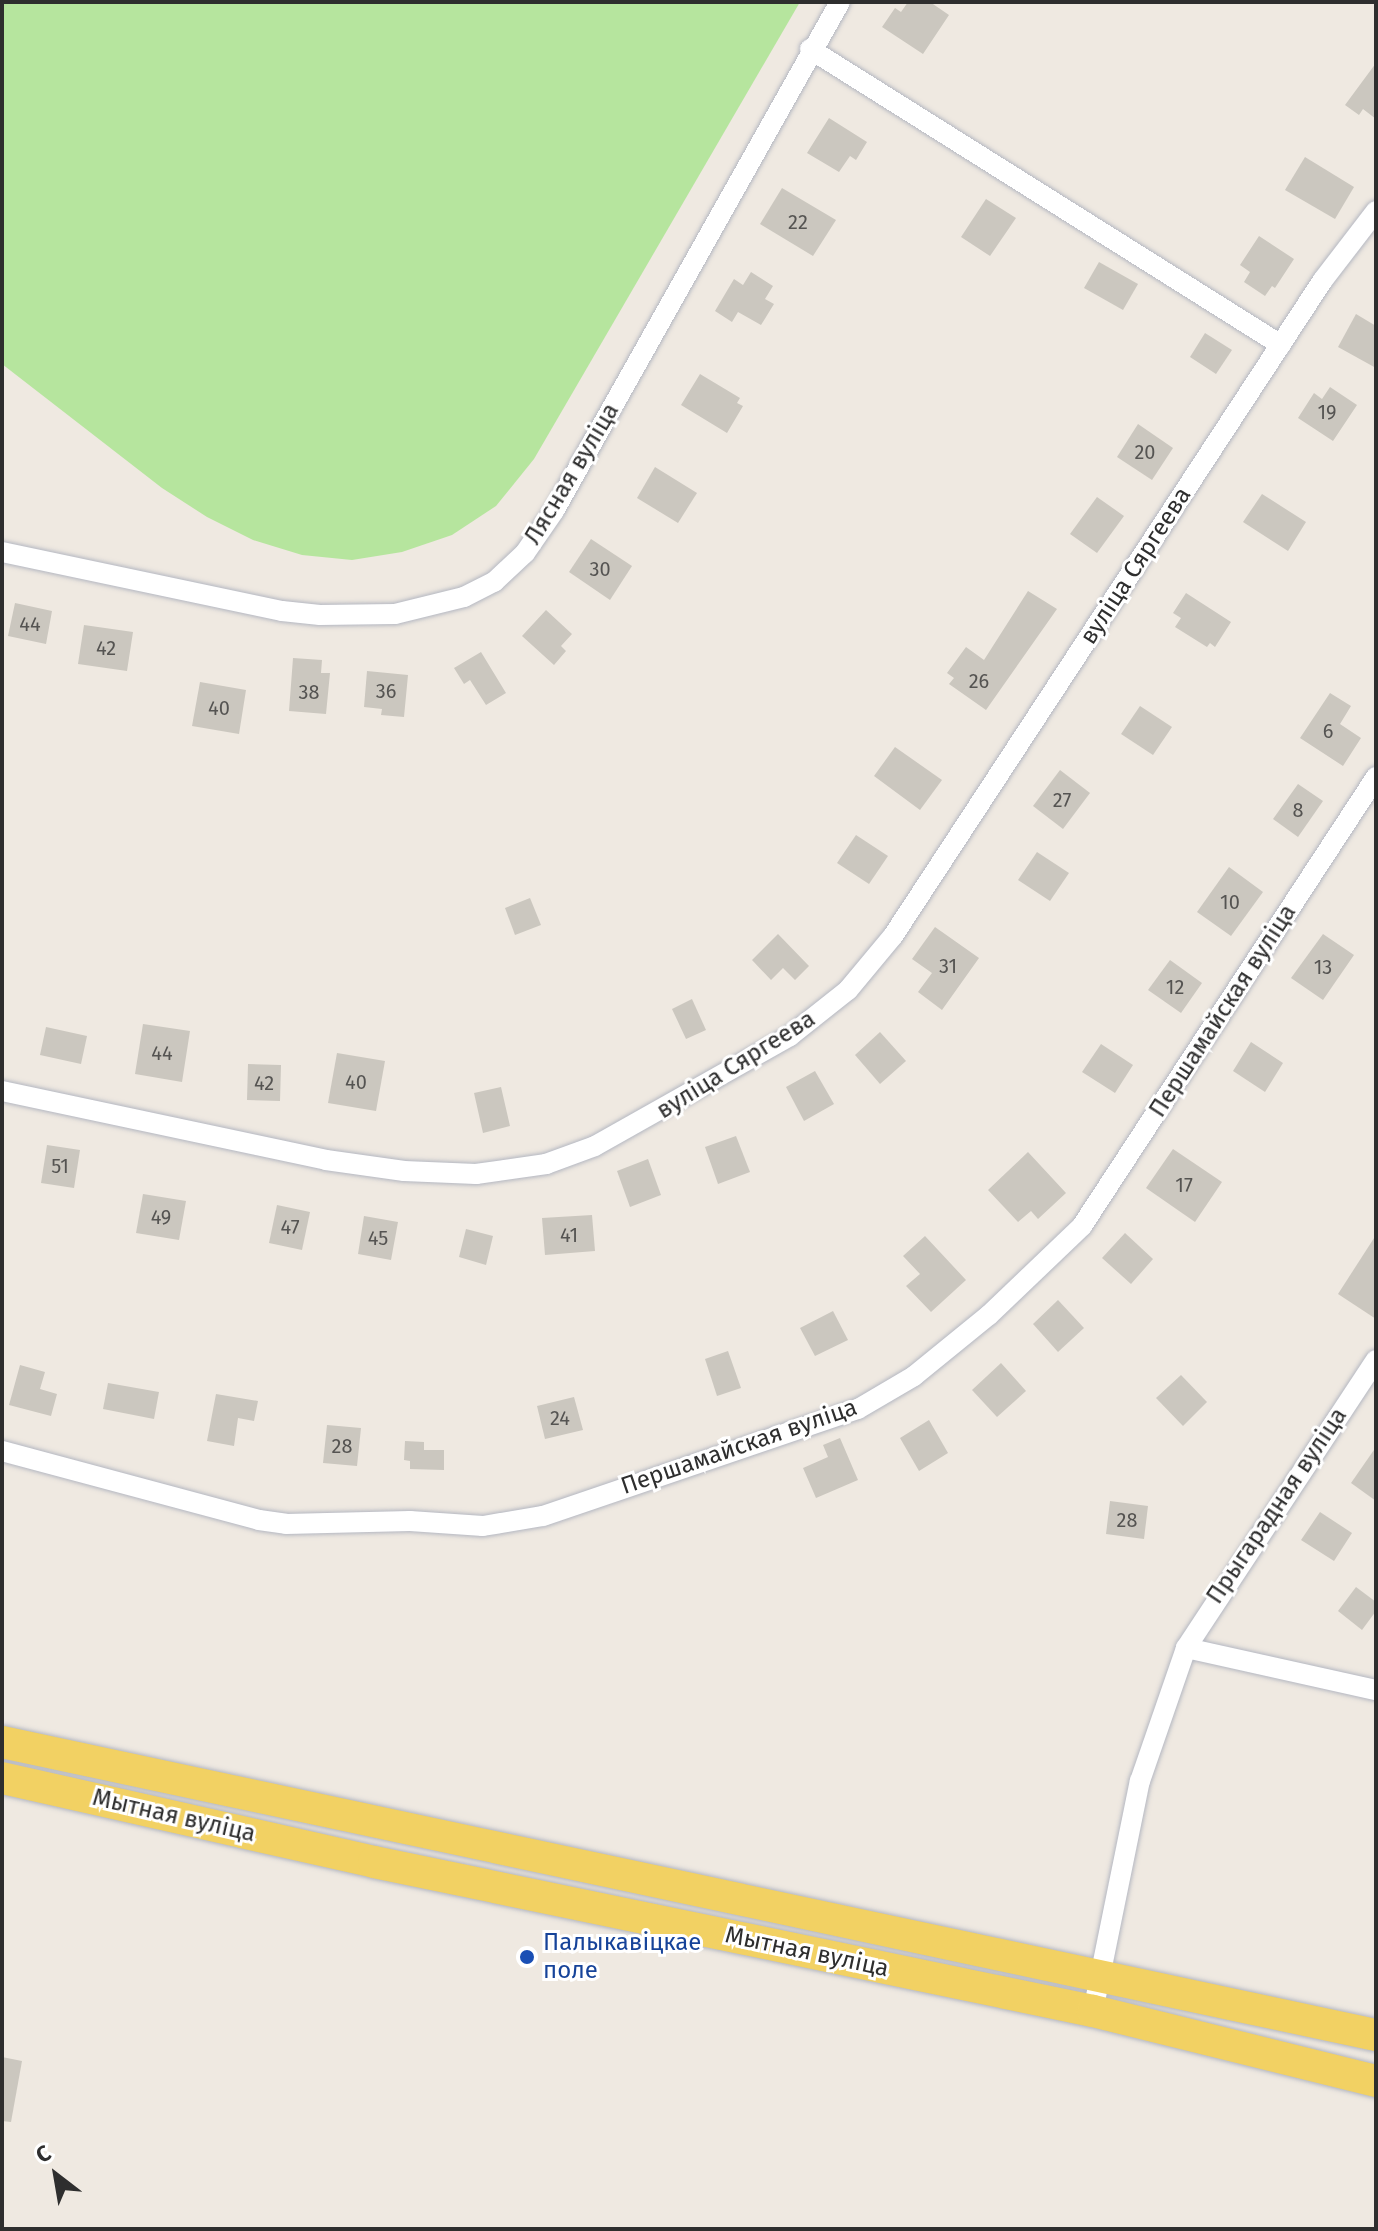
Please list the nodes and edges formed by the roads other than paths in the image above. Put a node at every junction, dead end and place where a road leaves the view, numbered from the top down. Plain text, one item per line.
1 (840, 2) edge
2 (810, 49) junction
3 (1376, 211) edge
4 (1281, 345) junction
5 (2, 552) edge
6 (1376, 777) edge
7 (2, 1091) edge
8 (1376, 1360) edge
9 (2, 1451) edge
10 (1186, 1648) junction
11 (1376, 1690) edge
12 (2, 1742) edge
13 (2, 1778) edge
14 (1101, 1976) junction
15 (1093, 2011) junction
16 (1376, 2035) edge
17 (1376, 2081) edge

1 - 2 street, Лясная вуліца
2 - 4 street
2 - 5 street, Лясная вуліца
3 - 4 street, вуліца Сяргеева
4 - 7 street, вуліца Сяргеева
6 - 9 street, Першамайская вуліца
8 - 10 street, Прыгарадная вуліца
10 - 11 street
10 - 14 street, Прыгарадная вуліца
12 - 14 main road, Мытная вуліца
13 - 15 main road, Мытная вуліца
14 - 15 street, Прыгарадная вуліца
14 - 16 main road, Мытная вуліца
15 - 17 main road, Мытная вуліца

